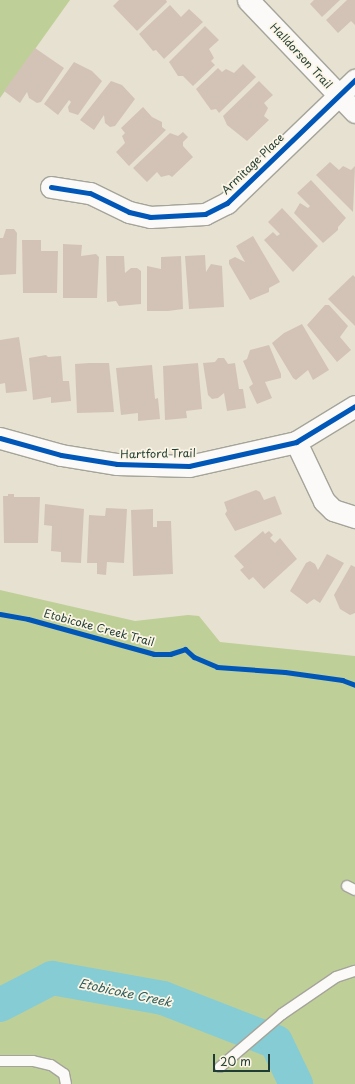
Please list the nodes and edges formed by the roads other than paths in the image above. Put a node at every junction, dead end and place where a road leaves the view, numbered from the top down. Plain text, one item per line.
1 (248, 0) edge
2 (355, 80) edge
3 (339, 96) junction
4 (355, 112) edge
5 (51, 187) dead end
6 (355, 406) edge
7 (0, 438) edge
8 (296, 442) junction
9 (355, 517) edge
10 (355, 971) edge
11 (0, 1061) edge
12 (220, 1067) dead end
13 (66, 1084) edge

1 - 3 street, Halldorson Trail
2 - 3 street, Armitage Place
3 - 4 street, Halldorson Trail
3 - 5 street, Armitage Place
6 - 8 street, Hartford Trail
7 - 8 street, Hartford Trail
8 - 9 street
10 - 12 lane
11 - 13 lane

